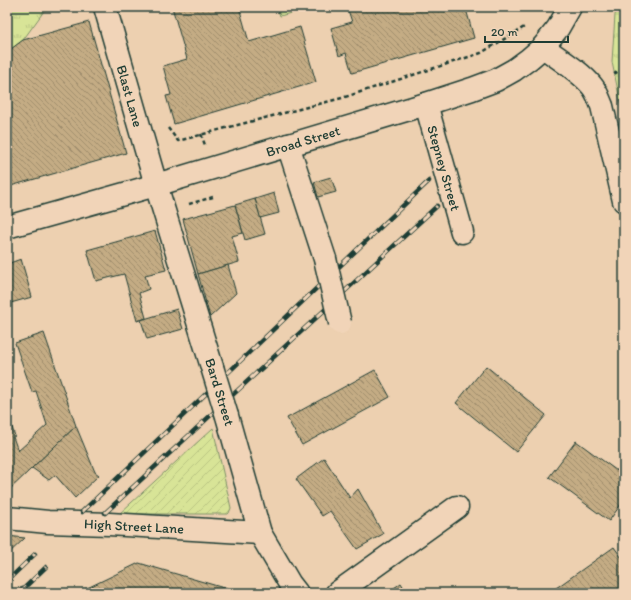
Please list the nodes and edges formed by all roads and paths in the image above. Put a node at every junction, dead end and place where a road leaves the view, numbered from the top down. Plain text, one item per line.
1 (105, 7) edge
2 (570, 7) edge
3 (529, 24) dead end
4 (543, 47) junction
5 (426, 104) junction
6 (164, 122) dead end
7 (288, 145) junction
8 (156, 185) junction
9 (624, 201) edge
10 (7, 226) edge
11 (462, 232) dead end
12 (340, 322) dead end
13 (457, 507) dead end
14 (7, 518) edge
15 (260, 533) junction
16 (296, 593) edge
17 (338, 593) edge

1 - 8 street, Blast Lane
2 - 4 street, Broad Street
3 - 6 path
4 - 5 street, Broad Street
4 - 9 street
5 - 7 street, Broad Street
5 - 11 street, Stepney Street
7 - 8 street, Broad Street
7 - 12 street, bridge
8 - 10 street, Broad Street
8 - 15 street, Bard Street, bridge
13 - 17 street
14 - 15 street, High Street Lane
15 - 16 street, Bard Street

